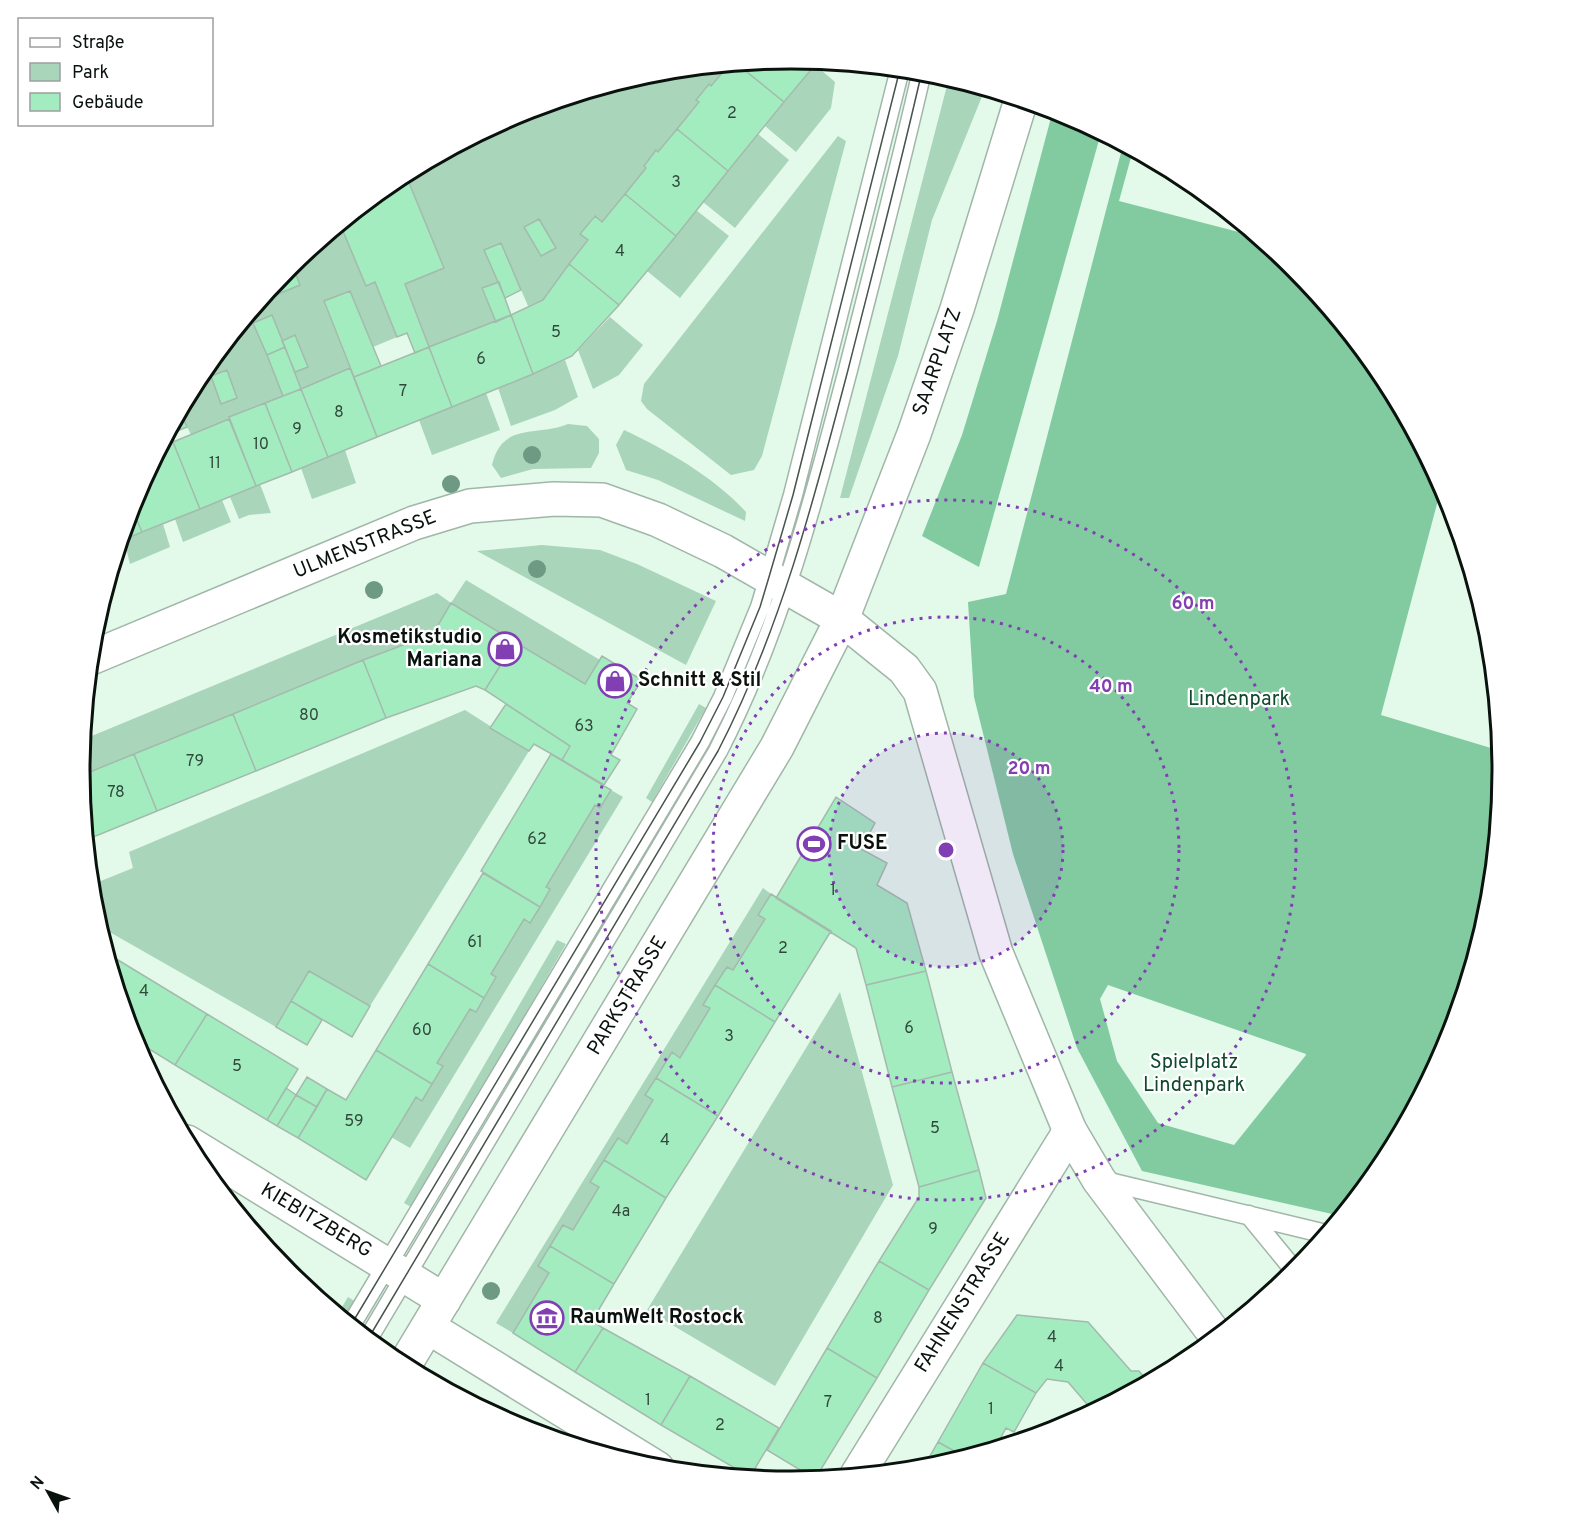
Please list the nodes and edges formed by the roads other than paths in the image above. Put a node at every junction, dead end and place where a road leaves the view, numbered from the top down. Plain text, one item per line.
1 (898, 77) edge
2 (920, 81) edge
3 (1019, 107) edge
4 (778, 583) junction
5 (842, 619) junction
6 (100, 654) edge
7 (1070, 1131) junction
8 (204, 1152) edge
9 (1099, 1180) junction
10 (1249, 1215) junction
11 (1318, 1232) edge
12 (1289, 1264) edge
13 (397, 1271) junction
14 (436, 1314) junction
15 (356, 1319) edge
16 (371, 1331) edge
17 (1211, 1331) edge
18 (409, 1358) edge
19 (636, 1454) edge
20 (861, 1467) edge

1 - 4 lane
2 - 4 lane
3 - 5 street, SAARPLATZ
4 - 5 street, ULMENSTRASSE
4 - 6 street, ULMENSTRASSE
4 - 13 lane
5 - 7 street, ULMENSTRASSE
5 - 14 street, PARKSTRASSE
7 - 9 street, ULMENSTRASSE
7 - 20 street, FAHNENSTRASSE
8 - 13 street, KIEBITZBERG
9 - 10 lane
9 - 17 street, ULMENSTRASSE
10 - 11 lane
10 - 12 lane
13 - 14 street, KIEBITZBERG
13 - 15 lane
13 - 16 lane
14 - 18 street, PARKSTRASSE
14 - 19 street, KIEBITZBERG

